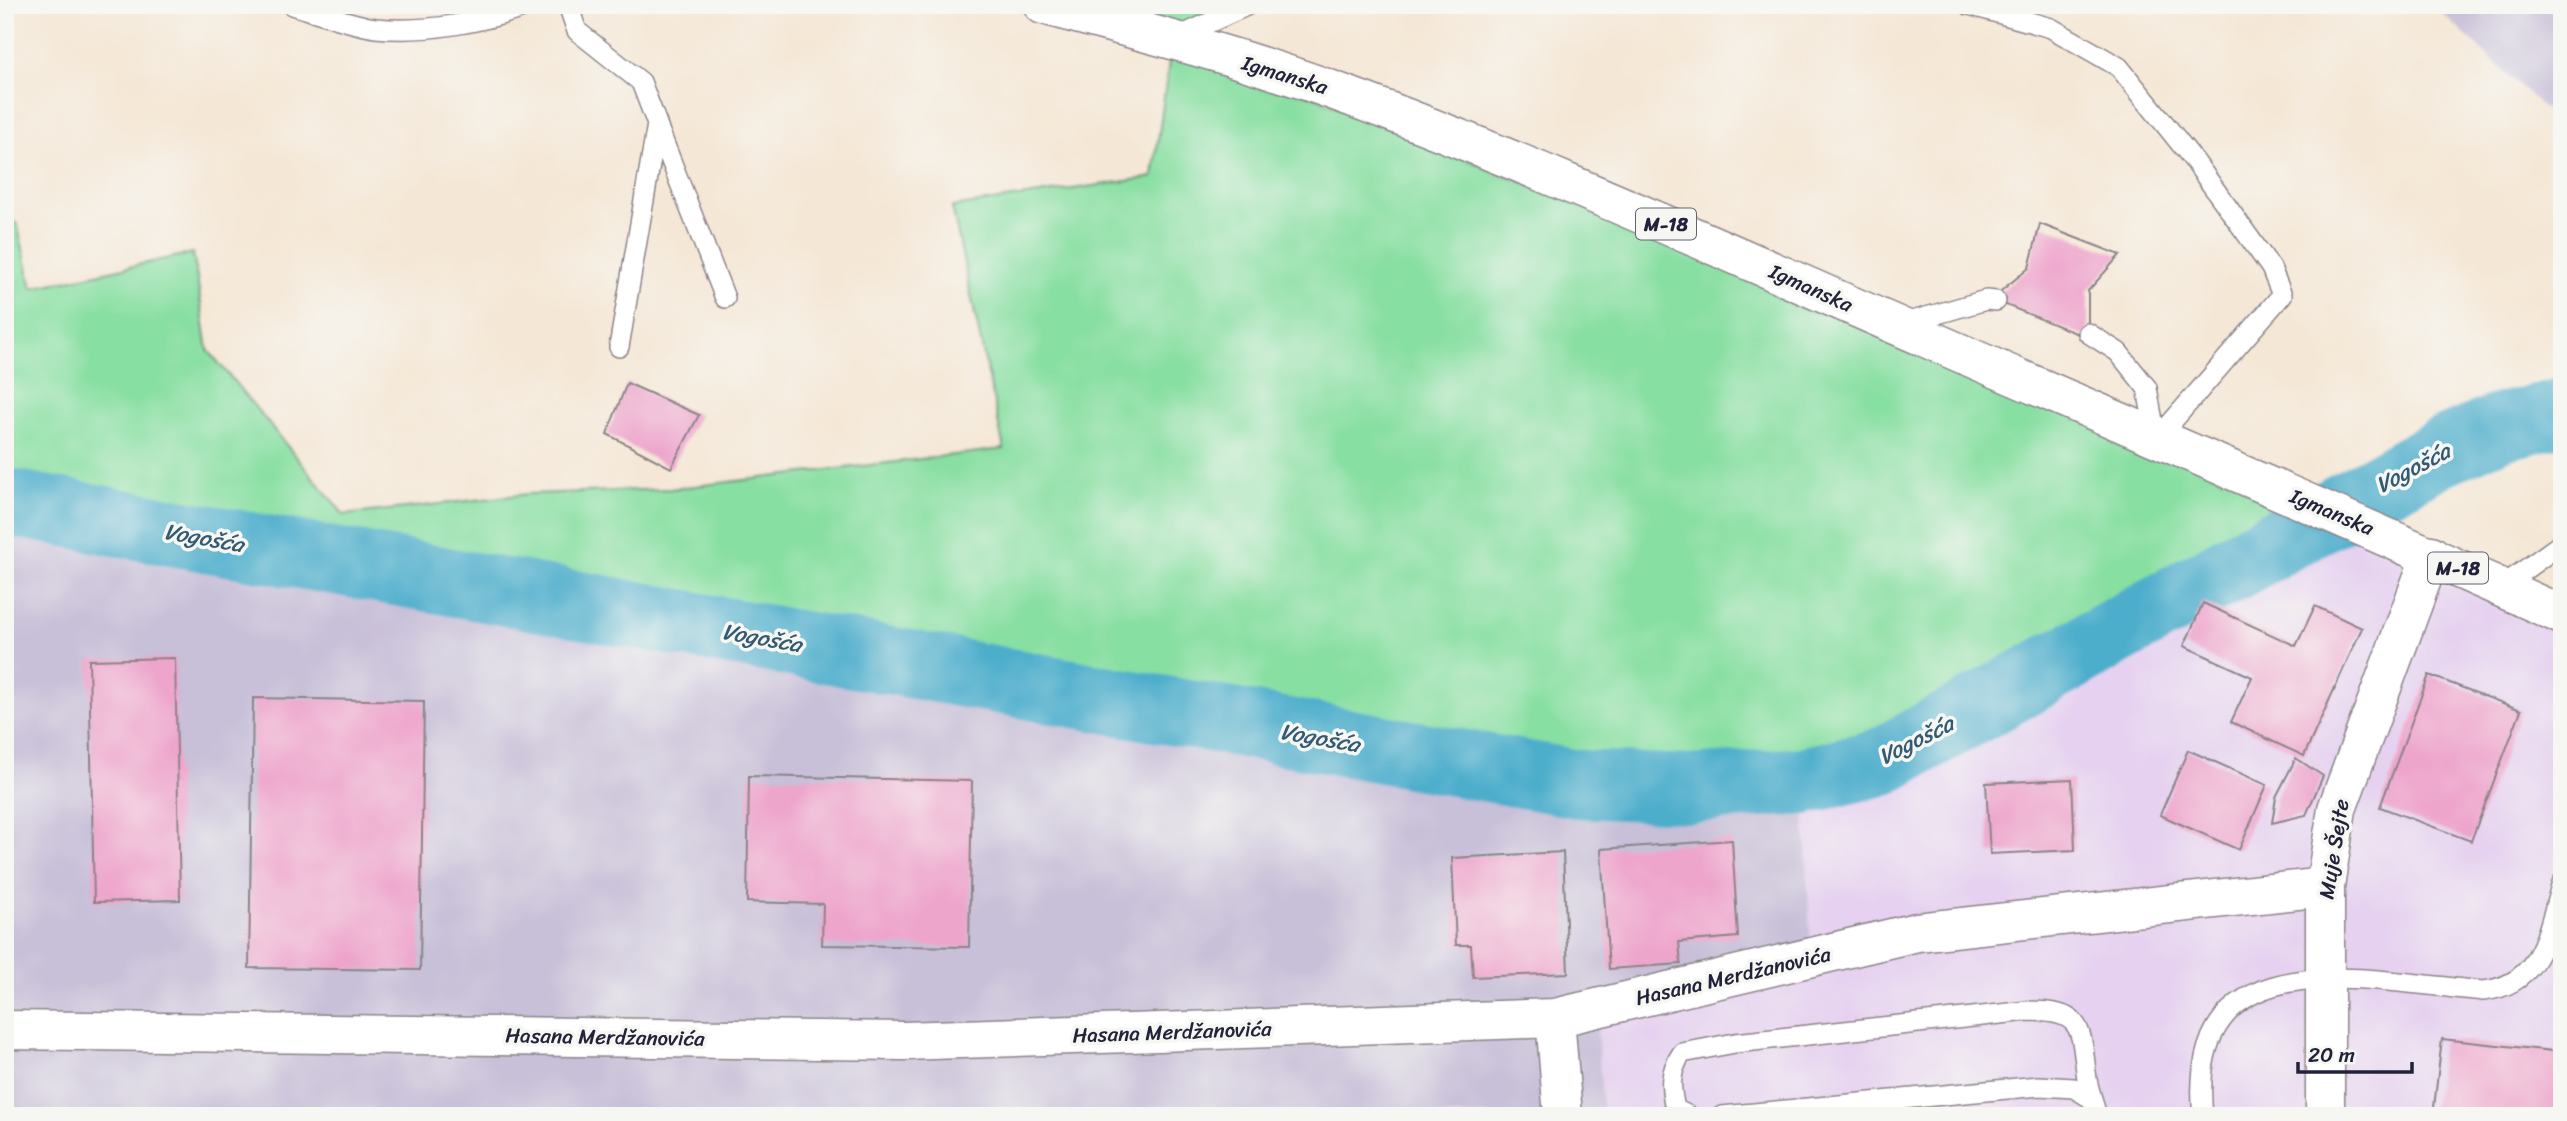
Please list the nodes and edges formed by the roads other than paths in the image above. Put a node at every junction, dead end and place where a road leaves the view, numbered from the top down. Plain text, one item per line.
1 (292, 5) edge
2 (532, 5) edge
3 (568, 5) edge
4 (1043, 5) edge
5 (1248, 5) edge
6 (1969, 5) edge
7 (1172, 40) junction
8 (657, 124) junction
9 (725, 298) dead end
10 (1996, 301) dead end
11 (1897, 326) junction
12 (2088, 333) dead end
13 (619, 346) dead end
14 (2157, 439) junction
15 (2562, 543) edge
16 (2431, 555) junction
17 (2501, 587) junction
18 (2562, 596) edge
19 (2562, 615) edge
20 (2562, 883) edge
21 (2325, 887) junction
22 (2324, 978) junction
23 (1555, 1018) junction
24 (5, 1030) edge
25 (2089, 1097) junction
26 (1563, 1116) edge
27 (1689, 1116) edge
28 (1722, 1116) edge
29 (2096, 1116) edge
30 (2203, 1116) edge
31 (2325, 1116) edge

1 - 2 lane
3 - 8 lane
4 - 7 street, Igmanska / M-18
5 - 7 lane
6 - 14 lane
7 - 11 street, Igmanska / M-18
8 - 9 lane
8 - 13 lane
10 - 11 lane
11 - 14 street, Igmanska / M-18
12 - 14 lane
14 - 16 street, Igmanska / M-18
15 - 17 lane
16 - 17 street, Igmanska / M-18
16 - 21 street, Muje Šejte
17 - 18 lane
17 - 19 street, Igmanska / M-18
20 - 22 lane
21 - 22 street, Muje Šejte
21 - 23 street, Hasana Merdžanovića
22 - 30 lane
22 - 31 street, Muje Šejte
23 - 24 street, Hasana Merdžanovića
23 - 26 street
25 - 27 lane
25 - 28 lane
25 - 29 lane

